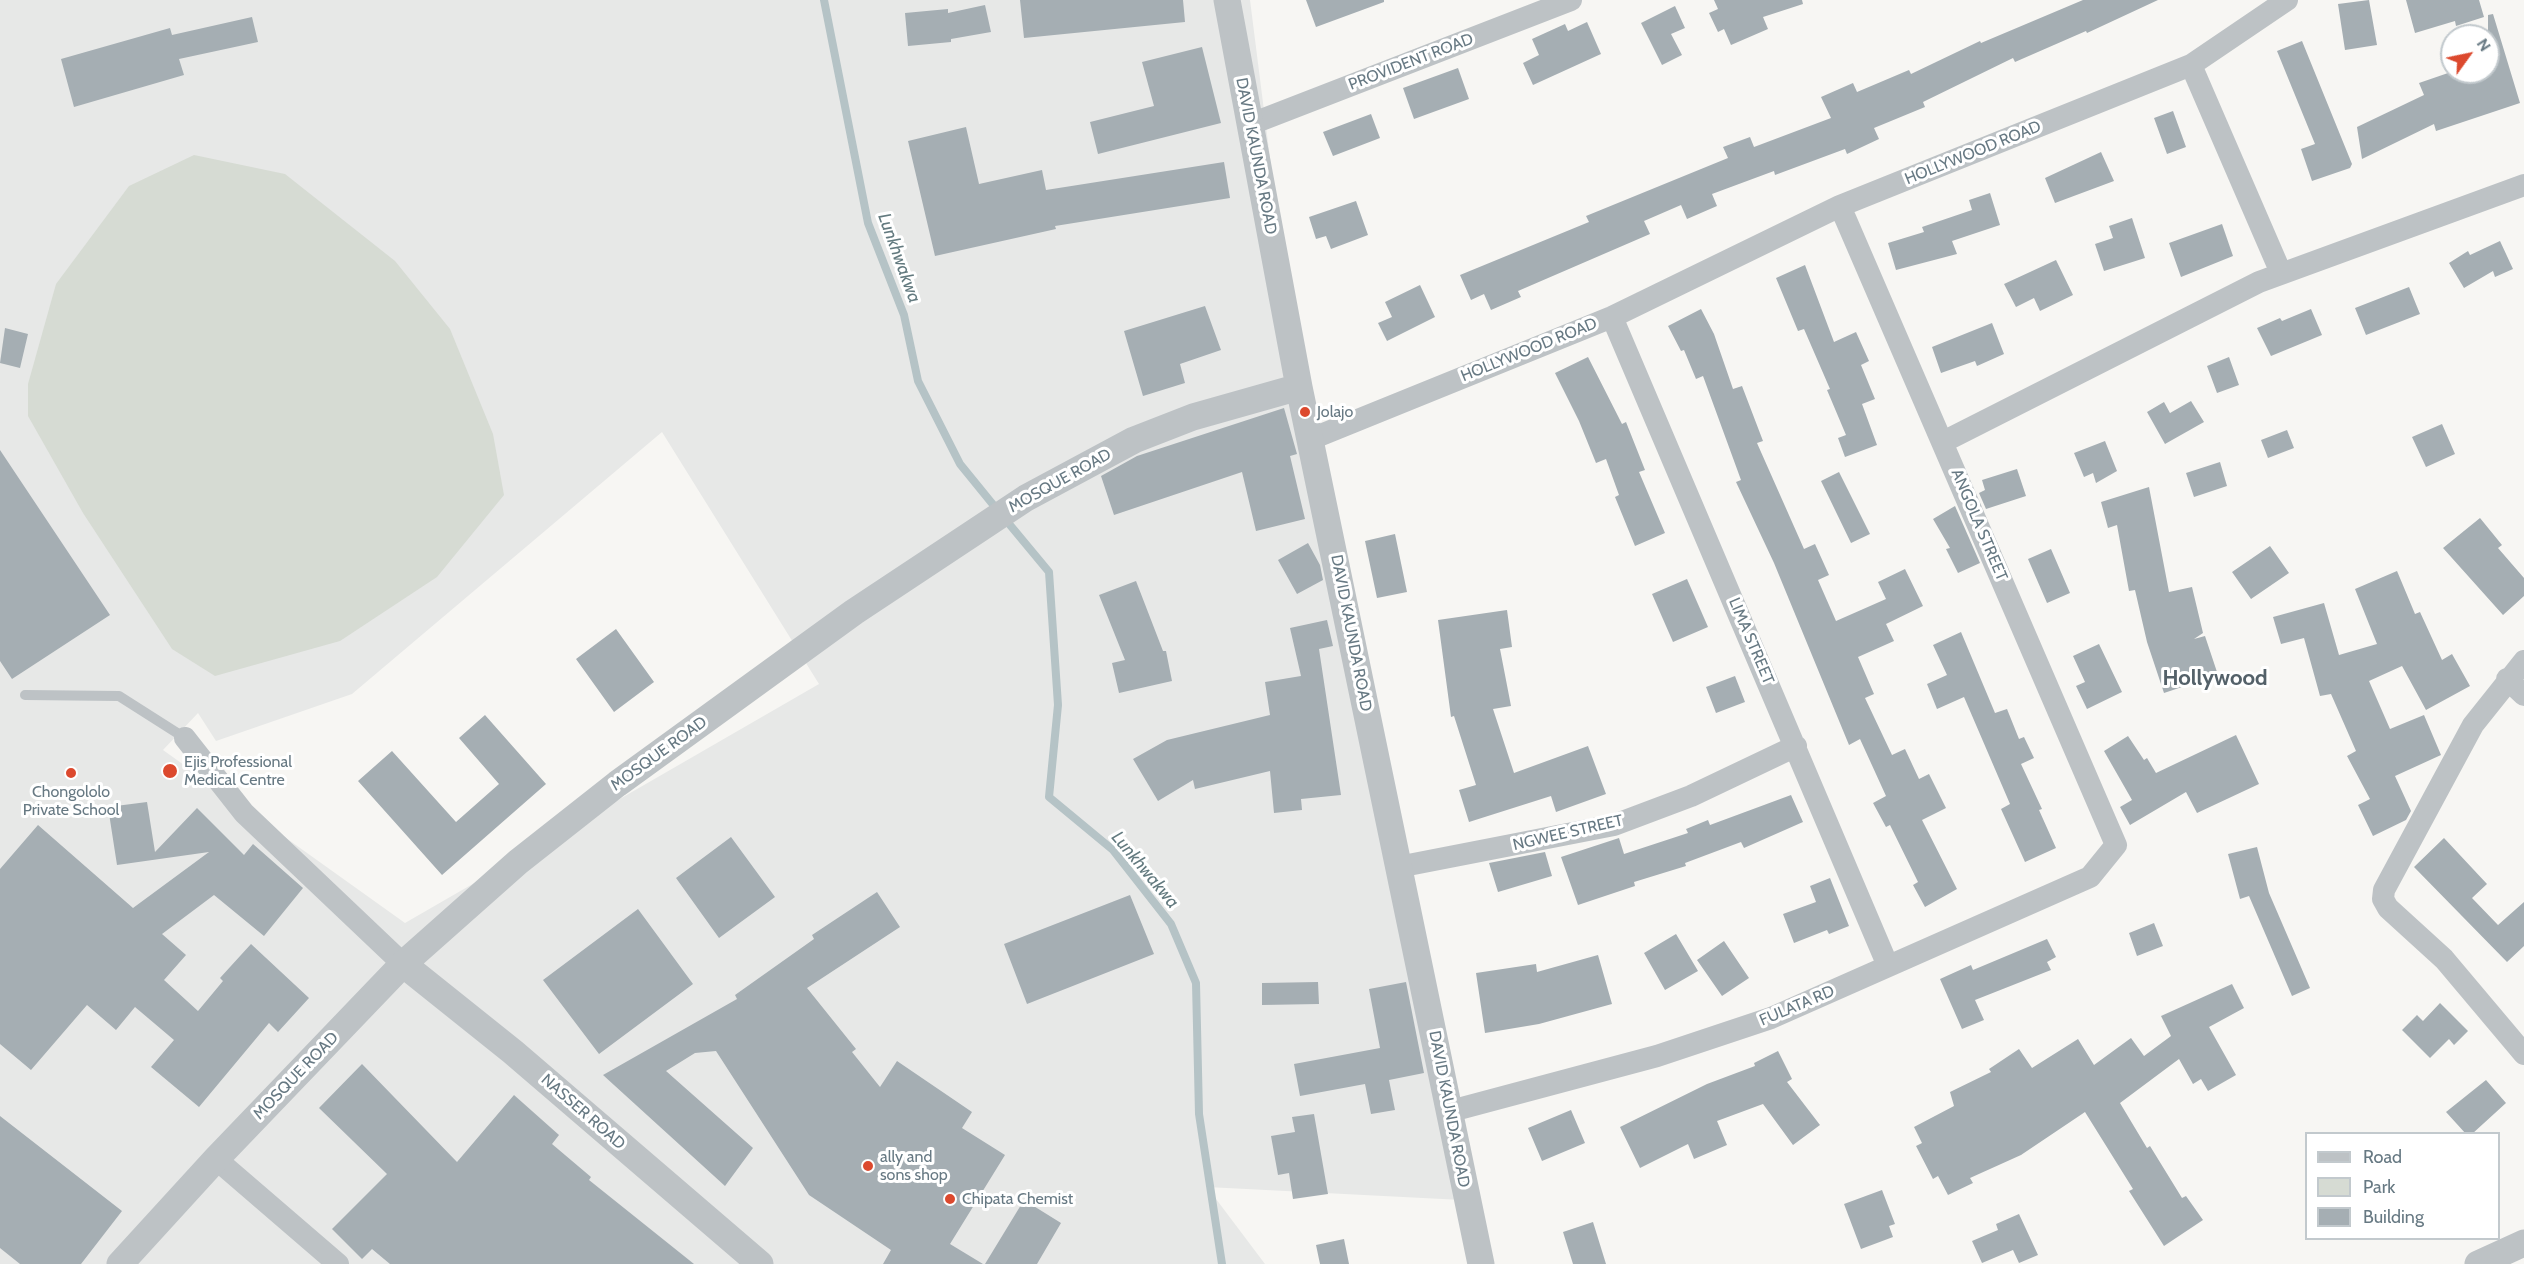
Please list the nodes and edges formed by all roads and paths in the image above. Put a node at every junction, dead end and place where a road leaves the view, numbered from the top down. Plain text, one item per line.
1 (1227, 0) edge
2 (1571, 0) edge
3 (2287, 0) edge
4 (2191, 65) junction
5 (1251, 124) junction
6 (2524, 185) edge
7 (1840, 206) junction
8 (2281, 273) junction
9 (1612, 316) junction
10 (1299, 387) junction
11 (1311, 439) junction
12 (1943, 442) junction
13 (2524, 661) edge
14 (2507, 680) junction
15 (25, 695) dead end
16 (2524, 695) edge
17 (184, 738) joint
18 (1796, 746) junction
19 (2116, 845) joint
20 (1398, 867) junction
21 (403, 964) junction
22 (1888, 966) junction
23 (2524, 1054) edge
24 (1451, 1111) junction
25 (216, 1159) junction
26 (2524, 1243) edge
27 (120, 1264) edge
28 (338, 1264) edge
29 (760, 1264) edge
30 (1481, 1264) edge
31 (2478, 1264) edge

1 - 5 street, DAVID KAUNDA ROAD
2 - 5 street, PROVIDENT ROAD
3 - 4 street, HOLLYWOOD ROAD
4 - 7 street, HOLLYWOOD ROAD
4 - 8 street
5 - 10 street, DAVID KAUNDA ROAD
6 - 8 street
7 - 9 street, HOLLYWOOD ROAD
7 - 12 street, ANGOLA STREET
8 - 12 street
9 - 11 street, HOLLYWOOD ROAD
9 - 18 street, LIMA STREET
10 - 11 street, DAVID KAUNDA ROAD
10 - 21 street, MOSQUE ROAD
11 - 20 street, DAVID KAUNDA ROAD
12 - 19 street, ANGOLA STREET
13 - 14 street
14 - 16 street
14 - 23 street
15 - 17 lane
17 - 21 street
18 - 20 street, NGWEE STREET
18 - 22 street, LIMA STREET
19 - 22 street, FULATA RD
20 - 24 street, DAVID KAUNDA ROAD
21 - 25 street, MOSQUE ROAD
21 - 29 street, NASSER ROAD
22 - 24 street, FULATA RD
24 - 30 street, DAVID KAUNDA ROAD
25 - 27 street, MOSQUE ROAD
25 - 28 street
26 - 31 street

